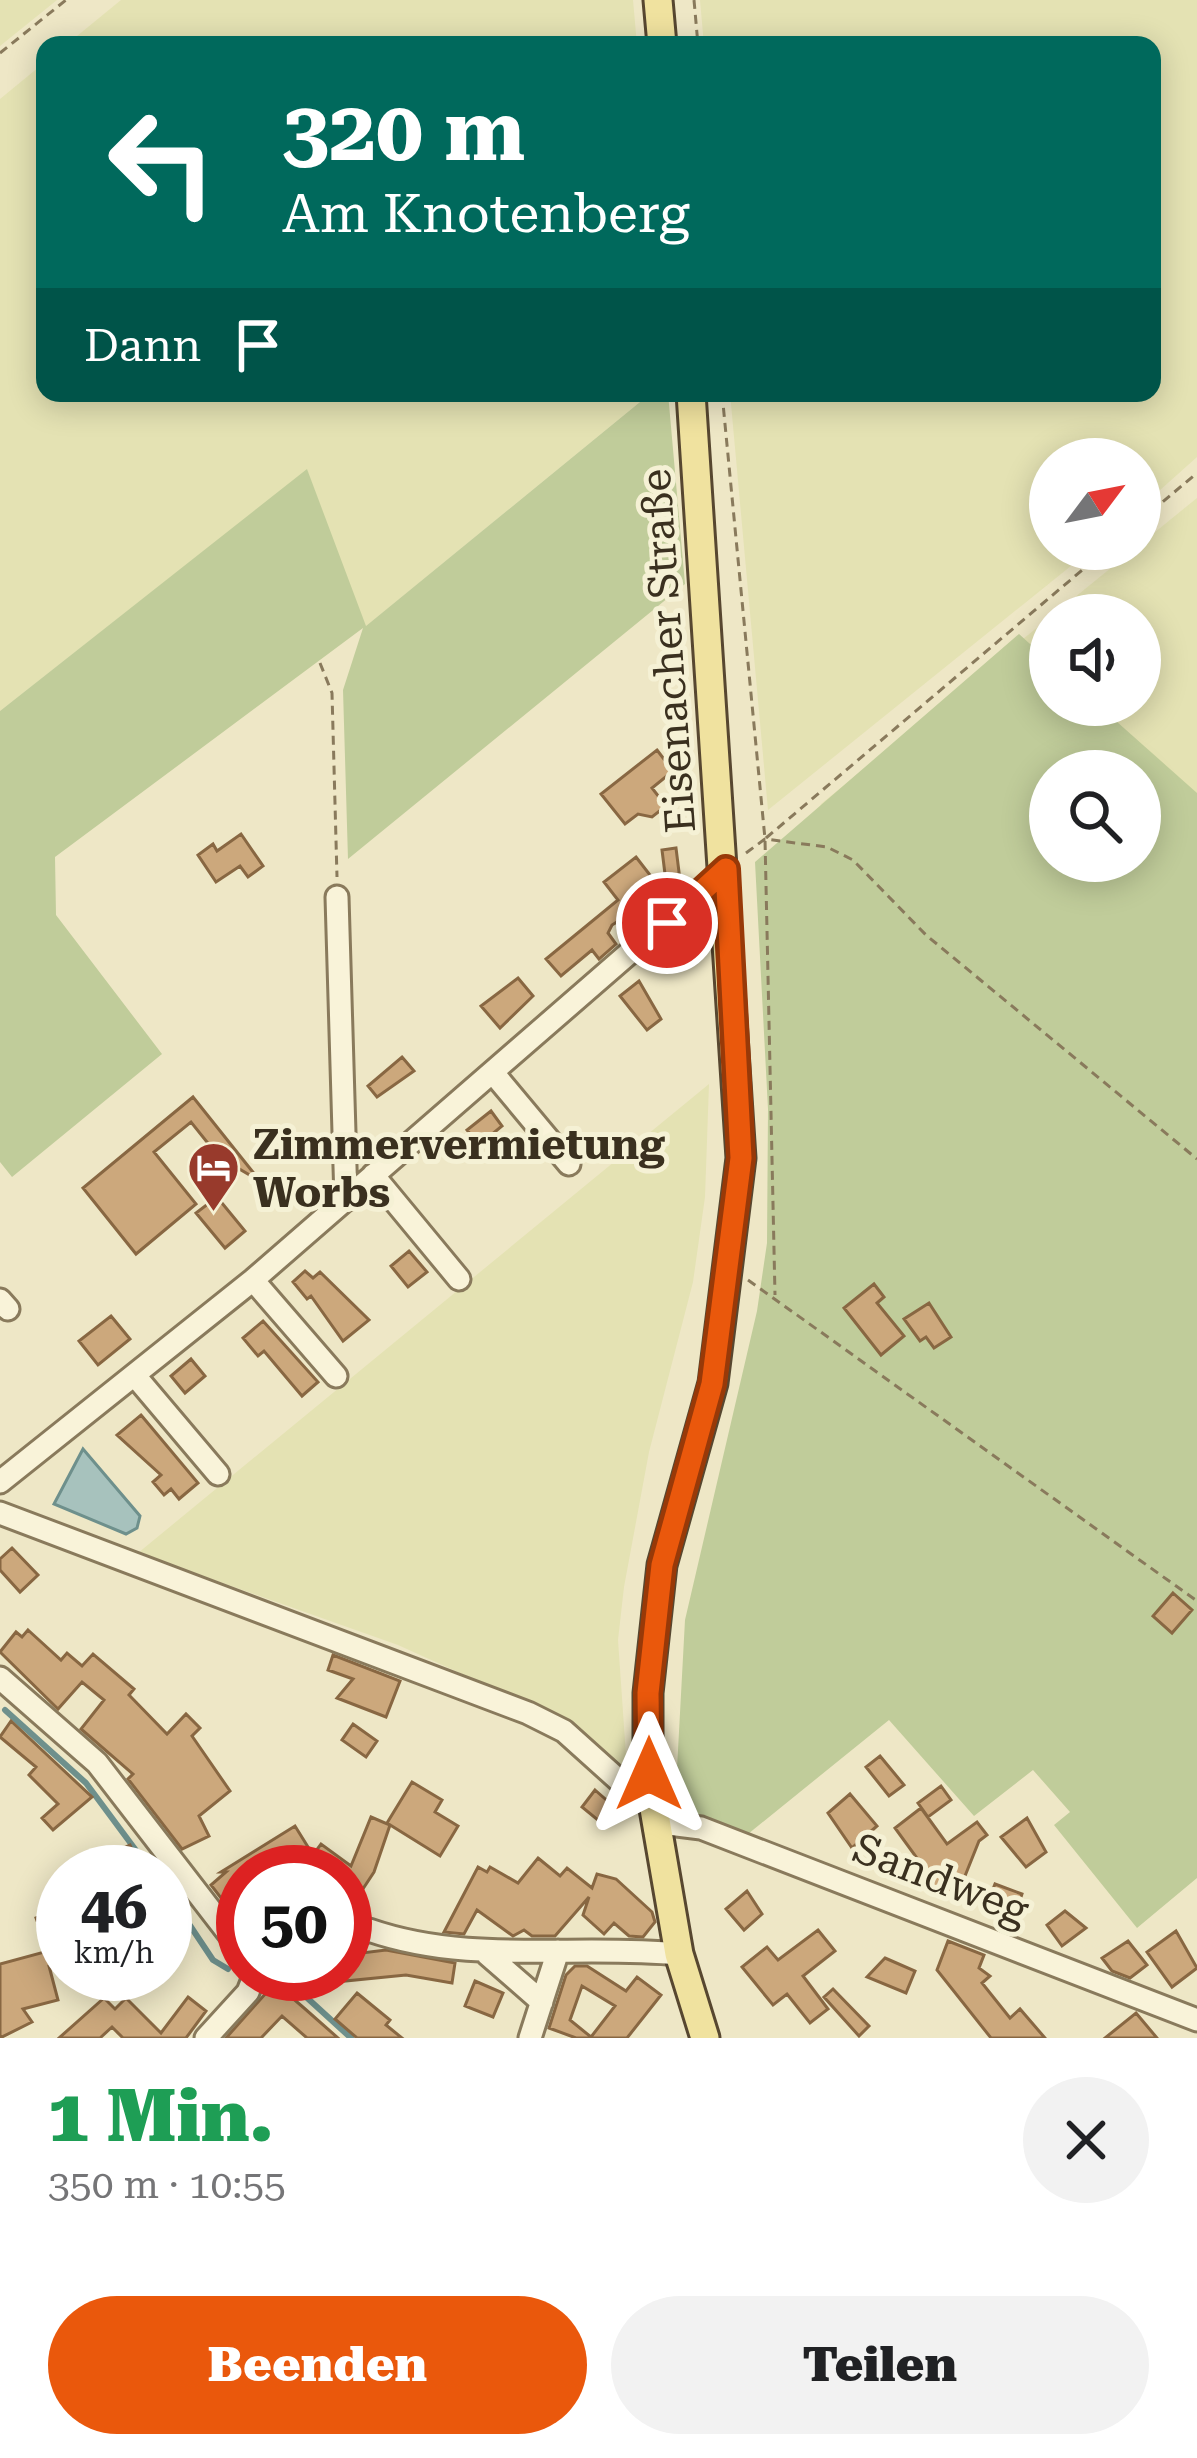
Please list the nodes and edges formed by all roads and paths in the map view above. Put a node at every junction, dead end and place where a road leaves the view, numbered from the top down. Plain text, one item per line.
1 (66, 0) edge
2 (658, 0) edge
3 (694, 0) edge
4 (661, 36) edge
5 (697, 36) edge
6 (0, 53) edge
7 (692, 402) edge
8 (723, 402) edge
9 (1197, 473) edge
10 (1161, 503) edge
11 (1082, 570) edge
12 (320, 663) dead end
13 (765, 839) junction
14 (726, 869) junction
15 (337, 897) joint
16 (494, 1074) junction
17 (1197, 1159) edge
18 (569, 1164) dead end
19 (373, 1175) junction
20 (346, 1200) junction
21 (731, 1270) junction
22 (459, 1279) dead end
23 (253, 1280) junction
24 (776, 1295) junction
25 (336, 1376) dead end
26 (136, 1377) junction
27 (218, 1474) dead end
28 (0, 1482) edge
29 (0, 1513) edge
30 (1197, 1601) edge
31 (4, 1689) edge
32 (651, 1793) junction
33 (655, 1829) junction
34 (216, 1917) edge
35 (372, 1931) edge
36 (558, 1951) junction
37 (487, 1954) junction
38 (680, 1954) junction
39 (240, 2001) edge
40 (542, 2002) junction
41 (1197, 2020) edge
42 (206, 2038) edge
43 (530, 2038) edge
44 (705, 2038) edge

1 - 6 path
2 - 4 main road
3 - 5 path
7 - 14 main road, Eisenacher Straße
8 - 13 path
9 - 10 path
11 - 13 path
12 - 15 path
13 - 14 path
13 - 17 path
13 - 24 path
14 - 16 street
14 - 21 main road, Eisenacher Straße
15 - 20 street
16 - 18 street
16 - 19 street
19 - 20 street
19 - 22 street
20 - 23 street
21 - 24 path
21 - 32 main road, Eisenacher Straße
23 - 25 street
23 - 26 street
24 - 30 path
26 - 27 street
26 - 28 street
29 - 32 street
31 - 34 street
32 - 33 main road, Eisenacher Straße
33 - 38 main road, Eisenacher Straße
33 - 41 street, Sandweg
35 - 37 street
36 - 37 street
36 - 38 street
36 - 40 street
37 - 40 street
38 - 44 main road, Eisenacher Straße
39 - 42 street
40 - 43 street

